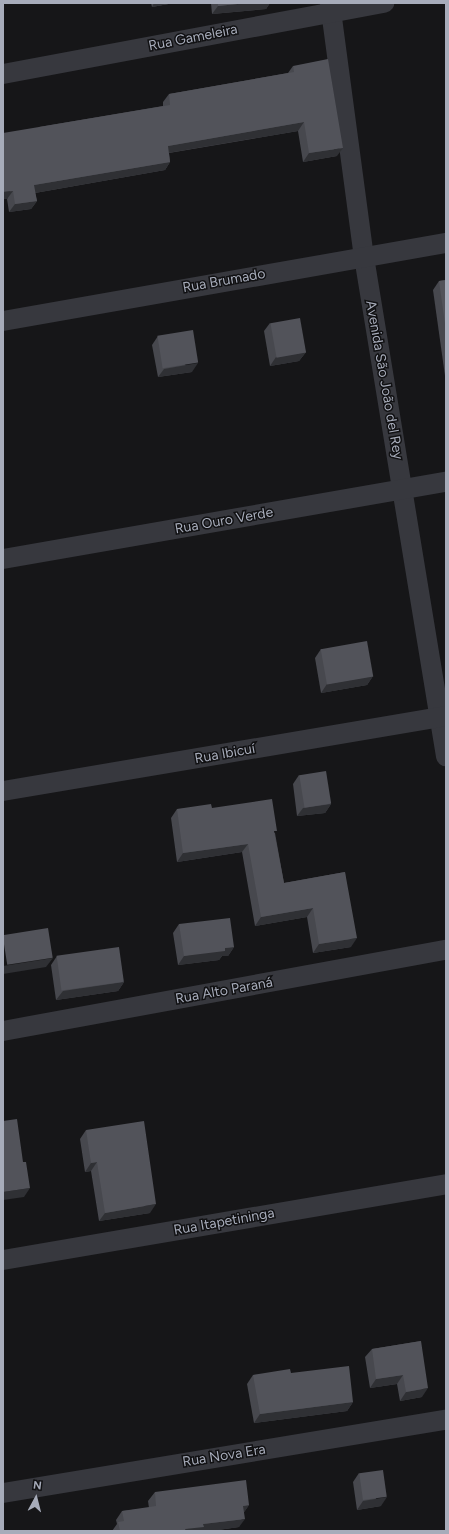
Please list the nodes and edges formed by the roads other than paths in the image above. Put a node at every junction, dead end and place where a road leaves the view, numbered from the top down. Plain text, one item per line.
1 (384, 3) edge
2 (331, 7) edge
3 (3, 74) edge
4 (446, 243) edge
5 (364, 257) junction
6 (3, 321) edge
7 (446, 482) edge
8 (403, 490) junction
9 (3, 559) edge
10 (442, 717) edge
11 (446, 756) edge
12 (3, 791) edge
13 (446, 950) edge
14 (3, 1031) edge
15 (446, 1184) edge
16 (3, 1260) edge
17 (446, 1420) edge
18 (3, 1493) edge

1 - 2 street, Rua Gameleira
2 - 3 street, Rua Gameleira
2 - 5 street, Avenida São João del Rey
4 - 5 street, Rua Brumado
5 - 6 street, Rua Brumado
5 - 8 street, Avenida São João del Rey
7 - 8 street, Rua Ouro Verde
8 - 9 street, Rua Ouro Verde
8 - 10 street, Avenida São João del Rey
10 - 11 street, Avenida São João del Rey
10 - 12 street, Rua Ibicuí
13 - 14 street, Rua Alto Paraná
15 - 16 street, Rua Itapetininga
17 - 18 street, Rua Nova Era

